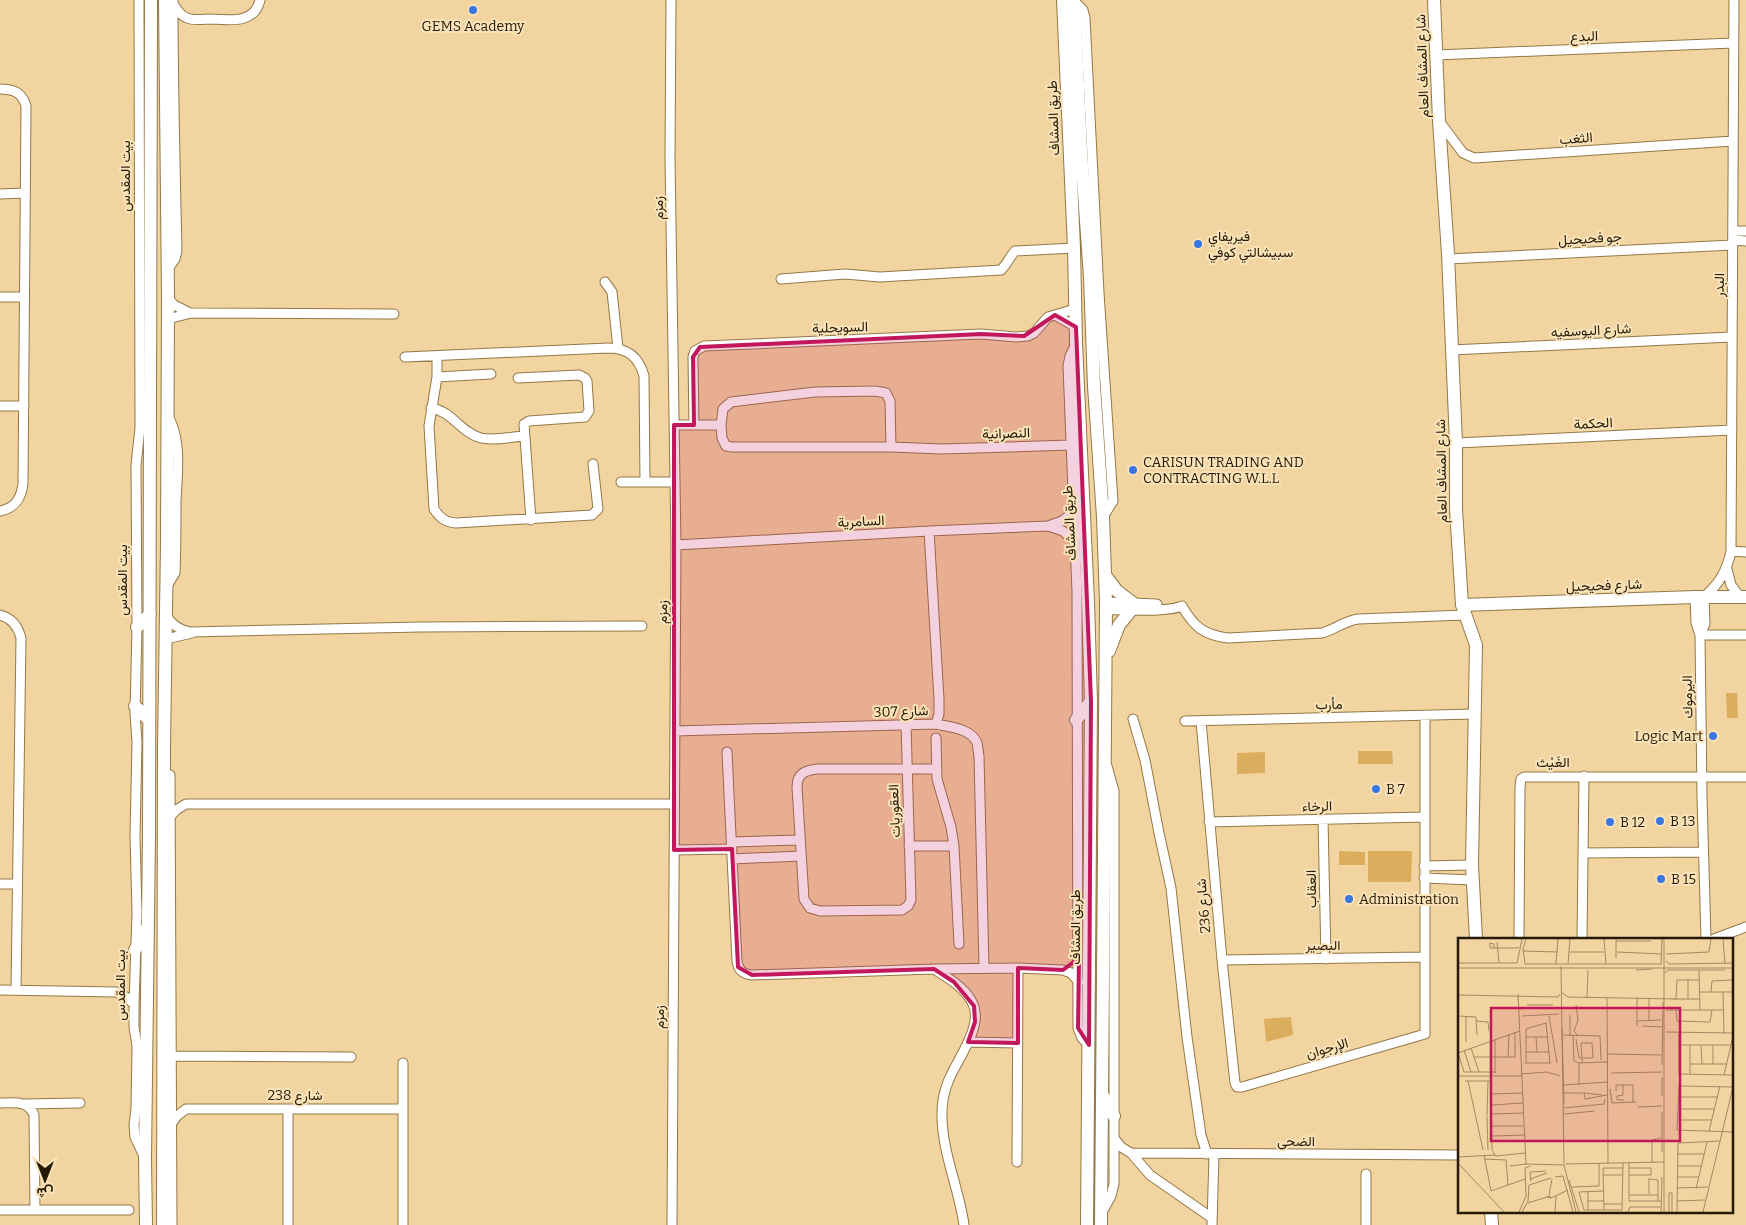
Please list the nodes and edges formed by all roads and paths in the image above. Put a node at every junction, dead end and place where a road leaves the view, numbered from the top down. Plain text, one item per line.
1 (139, 0) edge
2 (151, 0) edge
3 (260, 0) edge
4 (671, 0) edge
5 (1071, 0) edge
6 (1434, 0) edge
7 (1734, 0) edge
8 (171, 1) edge
9 (189, 19) junction
10 (173, 31) junction
11 (1733, 43) junction
12 (1436, 55) junction
13 (0, 89) edge
14 (1439, 121) junction
15 (1733, 141) junction
16 (0, 194) edge
17 (25, 194) junction
18 (151, 206) junction
19 (1733, 231) junction
20 (1746, 231) edge
21 (1746, 241) edge
22 (1733, 243) junction
23 (1074, 248) junction
24 (1448, 259) junction
25 (167, 269) junction
26 (782, 279) dead end
27 (605, 282) dead end
28 (0, 297) edge
29 (24, 297) junction
30 (168, 298) junction
31 (1075, 309) junction
32 (190, 313) junction
33 (394, 314) dead end
34 (1055, 315) junction
35 (168, 319) junction
36 (1076, 327) junction
37 (1732, 337) junction
38 (1076, 343) junction
39 (618, 348) junction
40 (1451, 350) junction
41 (437, 356) junction
42 (405, 357) dead end
43 (491, 374) dead end
44 (437, 377) junction
45 (518, 378) dead end
46 (0, 406) edge
47 (24, 406) junction
48 (431, 408) junction
49 (674, 425) junction
50 (694, 425) junction
51 (721, 425) junction
52 (1732, 430) junction
53 (524, 436) junction
54 (1456, 443) junction
55 (1071, 445) junction
56 (891, 447) junction
57 (593, 464) dead end
58 (621, 482) dead end
59 (645, 482) junction
60 (675, 482) junction
61 (0, 511) edge
62 (1073, 513) junction
63 (150, 515) junction
64 (531, 520) junction
65 (1048, 526) junction
66 (929, 531) junction
67 (1074, 541) junction
68 (676, 545) junction
69 (1731, 551) junction
70 (1746, 552) edge
71 (1727, 569) junction
72 (1105, 575) junction
73 (1700, 597) junction
74 (1743, 597) edge
75 (1106, 606) junction
76 (1132, 606) junction
77 (1464, 610) junction
78 (150, 614) junction
79 (0, 615) edge
80 (166, 616) junction
81 (642, 626) dead end
82 (137, 627) junction
83 (196, 632) junction
84 (1700, 635) junction
85 (1746, 635) edge
86 (166, 639) junction
87 (1106, 658) junction
88 (1091, 701) junction
89 (165, 704) junction
90 (135, 706) junction
91 (1474, 714) junction
92 (1425, 716) junction
93 (1133, 719) dead end
94 (149, 720) junction
95 (1076, 720) junction
96 (1184, 721) dead end
97 (1201, 721) junction
98 (906, 724) junction
99 (936, 724) junction
100 (675, 731) junction
101 (936, 738) dead end
102 (727, 752) dead end
103 (1105, 761) junction
104 (907, 769) junction
105 (936, 769) junction
106 (1584, 776) junction
107 (1702, 777) junction
108 (1746, 777) edge
109 (170, 791) junction
110 (186, 804) junction
111 (674, 804) junction
112 (170, 817) junction
113 (1424, 817) junction
114 (1323, 819) junction
115 (1210, 822) junction
116 (800, 840) junction
117 (732, 846) junction
118 (909, 846) junction
119 (954, 846) junction
120 (674, 850) junction
121 (167, 852) junction
122 (1703, 852) junction
123 (1583, 853) junction
124 (801, 856) junction
125 (732, 859) junction
126 (1472, 865) junction
127 (1424, 866) junction
128 (1424, 878) junction
129 (1473, 880) junction
130 (0, 884) edge
131 (17, 884) junction
132 (148, 924) junction
133 (1746, 927) edge
134 (1476, 938) edge
135 (1519, 938) edge
136 (1582, 938) edge
137 (1706, 938) edge
138 (1717, 938) edge
139 (959, 944) dead end
140 (134, 950) junction
141 (1078, 953) junction
142 (1424, 958) junction
143 (1326, 959) junction
144 (1222, 960) junction
145 (984, 968) junction
146 (1018, 968) junction
147 (934, 969) junction
148 (1063, 970) junction
149 (135, 978) junction
150 (1079, 982) junction
151 (0, 990) edge
152 (16, 990) junction
153 (116, 992) junction
154 (134, 1004) junction
155 (968, 1042) junction
156 (1018, 1043) junction
157 (1090, 1045) junction
158 (171, 1056) junction
159 (351, 1057) dead end
160 (403, 1063) dead end
161 (1238, 1087) joint
162 (172, 1092) junction
163 (1102, 1094) junction
164 (0, 1103) edge
165 (80, 1103) dead end
166 (25, 1104) junction
167 (186, 1109) junction
168 (288, 1109) junction
169 (403, 1109) junction
170 (1114, 1116) junction
171 (172, 1123) junction
172 (1114, 1138) junction
173 (1131, 1153) junction
174 (1211, 1154) junction
175 (1458, 1155) edge
176 (145, 1158) junction
177 (1017, 1162) dead end
178 (1114, 1169) junction
179 (1366, 1174) dead end
180 (0, 1210) edge
181 (35, 1210) junction
182 (129, 1210) dead end
183 (1491, 1212) edge
184 (1101, 1218) edge
185 (1212, 1221) edge
186 (146, 1225) edge
187 (162, 1225) edge
188 (172, 1225) edge
189 (288, 1225) edge
190 (403, 1225) edge
191 (672, 1225) edge
192 (964, 1225) edge
193 (1087, 1225) edge
194 (1366, 1225) edge
195 (1492, 1225) edge

1 - 82 street, بيت المقدس
2 - 18 street, بيت المقدس
3 - 9 street
4 - 49 street, زمزم
5 - 23 street, طريق المشاف
5 - 72 street, طريق المشاف
6 - 12 street, شارع المشاف العام
7 - 11 street, البدر
8 - 9 street
8 - 10 street
8 - 25 street
9 - 10 street
10 - 25 street
11 - 12 street, البدع
11 - 15 street, البدر
12 - 14 street, شارع المشاف العام
13 - 17 street
14 - 15 street, الثغب
14 - 24 street, شارع المشاف العام
15 - 19 street, البدر
16 - 17 street
17 - 29 street
18 - 35 street
18 - 63 street, بيت المقدس
19 - 20 street
19 - 22 street, البدر
21 - 22 street, جو فحيحيل
22 - 24 street, جو فحيحيل
22 - 37 street, البدر
23 - 26 street
23 - 31 street, طريق المشاف
24 - 40 street, شارع المشاف العام
25 - 30 street
27 - 39 street
28 - 29 street
29 - 47 street
30 - 32 street
30 - 35 street
31 - 34 street, السويحلية
31 - 36 street, طريق المشاف
32 - 33 street
32 - 35 street
34 - 36 street
34 - 50 street, السويحلية
35 - 80 street
36 - 38 street, طريق المشاف
37 - 40 street, شارع اليوسفيه
37 - 52 street, البدر
38 - 55 street, طريق المشاف
38 - 88 street, طريق المشاف
39 - 41 street
39 - 59 street
40 - 54 street, شارع المشاف العام
41 - 42 street
41 - 44 street
43 - 44 street
44 - 48 street
45 - 53 street
46 - 47 street
47 - 61 street
48 - 53 street
48 - 64 street
49 - 50 street
49 - 60 street, زمزم
50 - 51 street
51 - 56 street, النصرانية
51 - 56 street
52 - 54 street, الحكمة
52 - 69 street, البدر
53 - 64 street
54 - 77 street, شارع المشاف العام
55 - 56 street, النصرانية
55 - 62 street, طريق المشاف
57 - 64 street
58 - 59 street
59 - 60 street
60 - 68 street, زمزم
62 - 65 street, السامرية
62 - 67 street, طريق المشاف
63 - 78 street, بيت المقدس
63 - 86 street
65 - 66 street, السامرية
65 - 67 street, السامرية
66 - 68 street, السامرية
66 - 99 street, شارع 307
67 - 95 street, طريق المشاف
68 - 100 street, زمزم
69 - 70 street
69 - 71 street, البدر
71 - 73 street, البدر
71 - 74 street
72 - 75 street, طريق المشاف
72 - 76 street
73 - 74 street, شارع فحيحيل
73 - 77 street, شارع فحيحيل
73 - 84 street, اليرموك
75 - 76 street
75 - 87 street, طريق المشاف
76 - 77 street
76 - 87 street
77 - 91 street, شارع المشاف العام
78 - 82 street
78 - 94 street, بيت المقدس
79 - 131 street
80 - 83 street
80 - 86 street
81 - 83 street
82 - 90 street, بيت المقدس
83 - 86 street
84 - 85 street
84 - 107 street, اليرموك
86 - 89 street
87 - 103 street, طريق المشاف
88 - 95 street
88 - 157 street, طريق المشاف
89 - 109 street
89 - 121 street
90 - 94 street
90 - 140 street, بيت المقدس
91 - 92 street, مأرب
91 - 126 street, شارع المشاف العام
92 - 97 street, مأرب
92 - 113 street
93 - 174 street
94 - 132 street, بيت المقدس
95 - 141 street, طريق المشاف
96 - 97 street, مأرب
97 - 115 street, شارع 236
98 - 99 street, شارع 307
98 - 100 street, شارع 307
98 - 104 street, العقوريات
99 - 145 street
100 - 111 street, زمزم
101 - 105 street
102 - 117 street
103 - 163 street, طريق المشاف
103 - 170 street, طريق المشاف
104 - 105 street
104 - 116 street
104 - 118 street, العقوريات
105 - 119 street
106 - 107 street, الغَيْث
106 - 123 street
106 - 135 street, الغَيْث
107 - 108 street, الغَيْث
107 - 122 street, اليرموك
109 - 110 street
109 - 112 street
110 - 111 street
110 - 112 street
111 - 120 street, زمزم
112 - 121 street
113 - 114 street, الرخاء
113 - 127 street
114 - 115 street, الرخاء
114 - 143 street, العقاب
115 - 144 street, شارع 236
116 - 117 street
116 - 124 street
117 - 120 street
117 - 125 street
118 - 119 street
118 - 124 street, العقوريات
119 - 139 street
120 - 191 street, زمزم
121 - 158 street
121 - 187 street
122 - 123 street
122 - 137 street, اليرموك
123 - 136 street
124 - 125 street
125 - 147 street
126 - 127 street
126 - 129 street, شارع المشاف العام
127 - 128 street
128 - 129 street
128 - 142 street
129 - 134 street, شارع المشاف العام
130 - 131 street
131 - 152 street
132 - 140 street
132 - 176 street, بيت المقدس
133 - 138 street
140 - 149 street, بيت المقدس
141 - 148 street
141 - 150 street, طريق المشاف
142 - 143 street, البصير
142 - 161 street, الإرجوان
143 - 144 street, البصير
144 - 161 street, شارع 236
145 - 146 street
145 - 147 street
146 - 148 street
146 - 156 street
147 - 155 street
148 - 150 street
149 - 153 street
149 - 154 street, بيت المقدس
150 - 157 street, طريق المشاف
151 - 152 street
152 - 153 street
153 - 154 street
154 - 176 street, بيت المقدس
155 - 156 street
155 - 192 street
156 - 177 street
157 - 193 street, طريق المشاف
158 - 159 street
158 - 162 street
160 - 169 street
162 - 167 street
162 - 171 street
163 - 170 street
163 - 184 street, طريق المشاف
164 - 166 street
165 - 166 street
166 - 181 street
167 - 168 street, شارع 238
167 - 171 street
168 - 169 street, شارع 238
168 - 189 street
169 - 190 street
170 - 172 street, طريق المشاف
171 - 188 street
172 - 173 street
172 - 178 street, طريق المشاف
173 - 174 street, الضحى
173 - 178 street
173 - 185 street
174 - 175 street, الضحى
174 - 185 street
176 - 186 street, بيت المقدس
178 - 184 street, طريق المشاف
179 - 194 street
180 - 181 street
181 - 182 street
183 - 195 street

